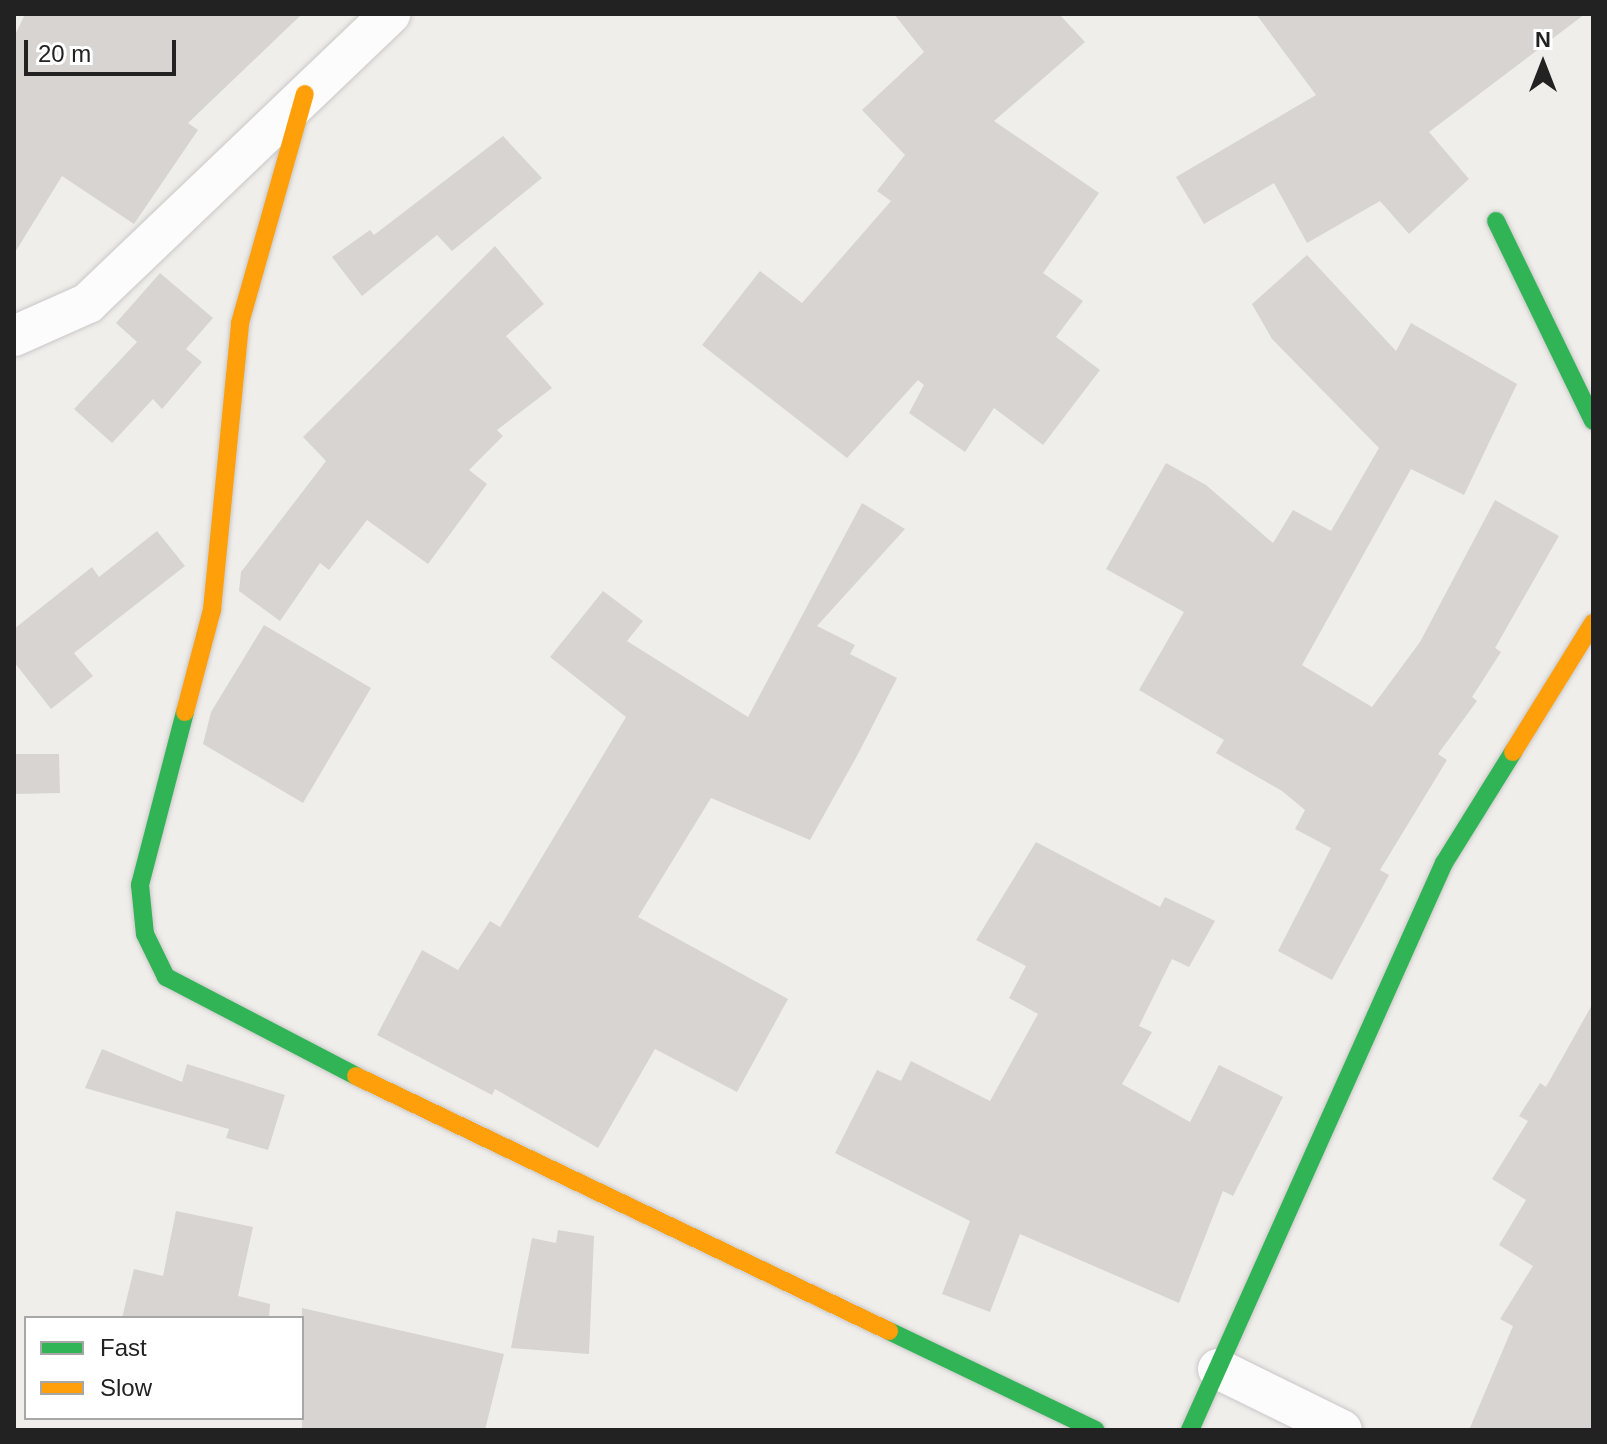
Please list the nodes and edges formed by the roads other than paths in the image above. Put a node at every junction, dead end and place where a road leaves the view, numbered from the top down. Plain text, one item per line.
1 (390, 14) edge
2 (305, 94) junction
3 (1496, 221) dead end
4 (14, 336) edge
5 (1593, 421) edge
6 (1593, 623) edge
7 (1218, 1369) junction
8 (1096, 1430) edge
9 (1190, 1430) edge
10 (1342, 1430) edge

1 - 2 street
2 - 4 street
2 - 8 street
3 - 5 street
6 - 7 street
7 - 9 street
7 - 10 street

